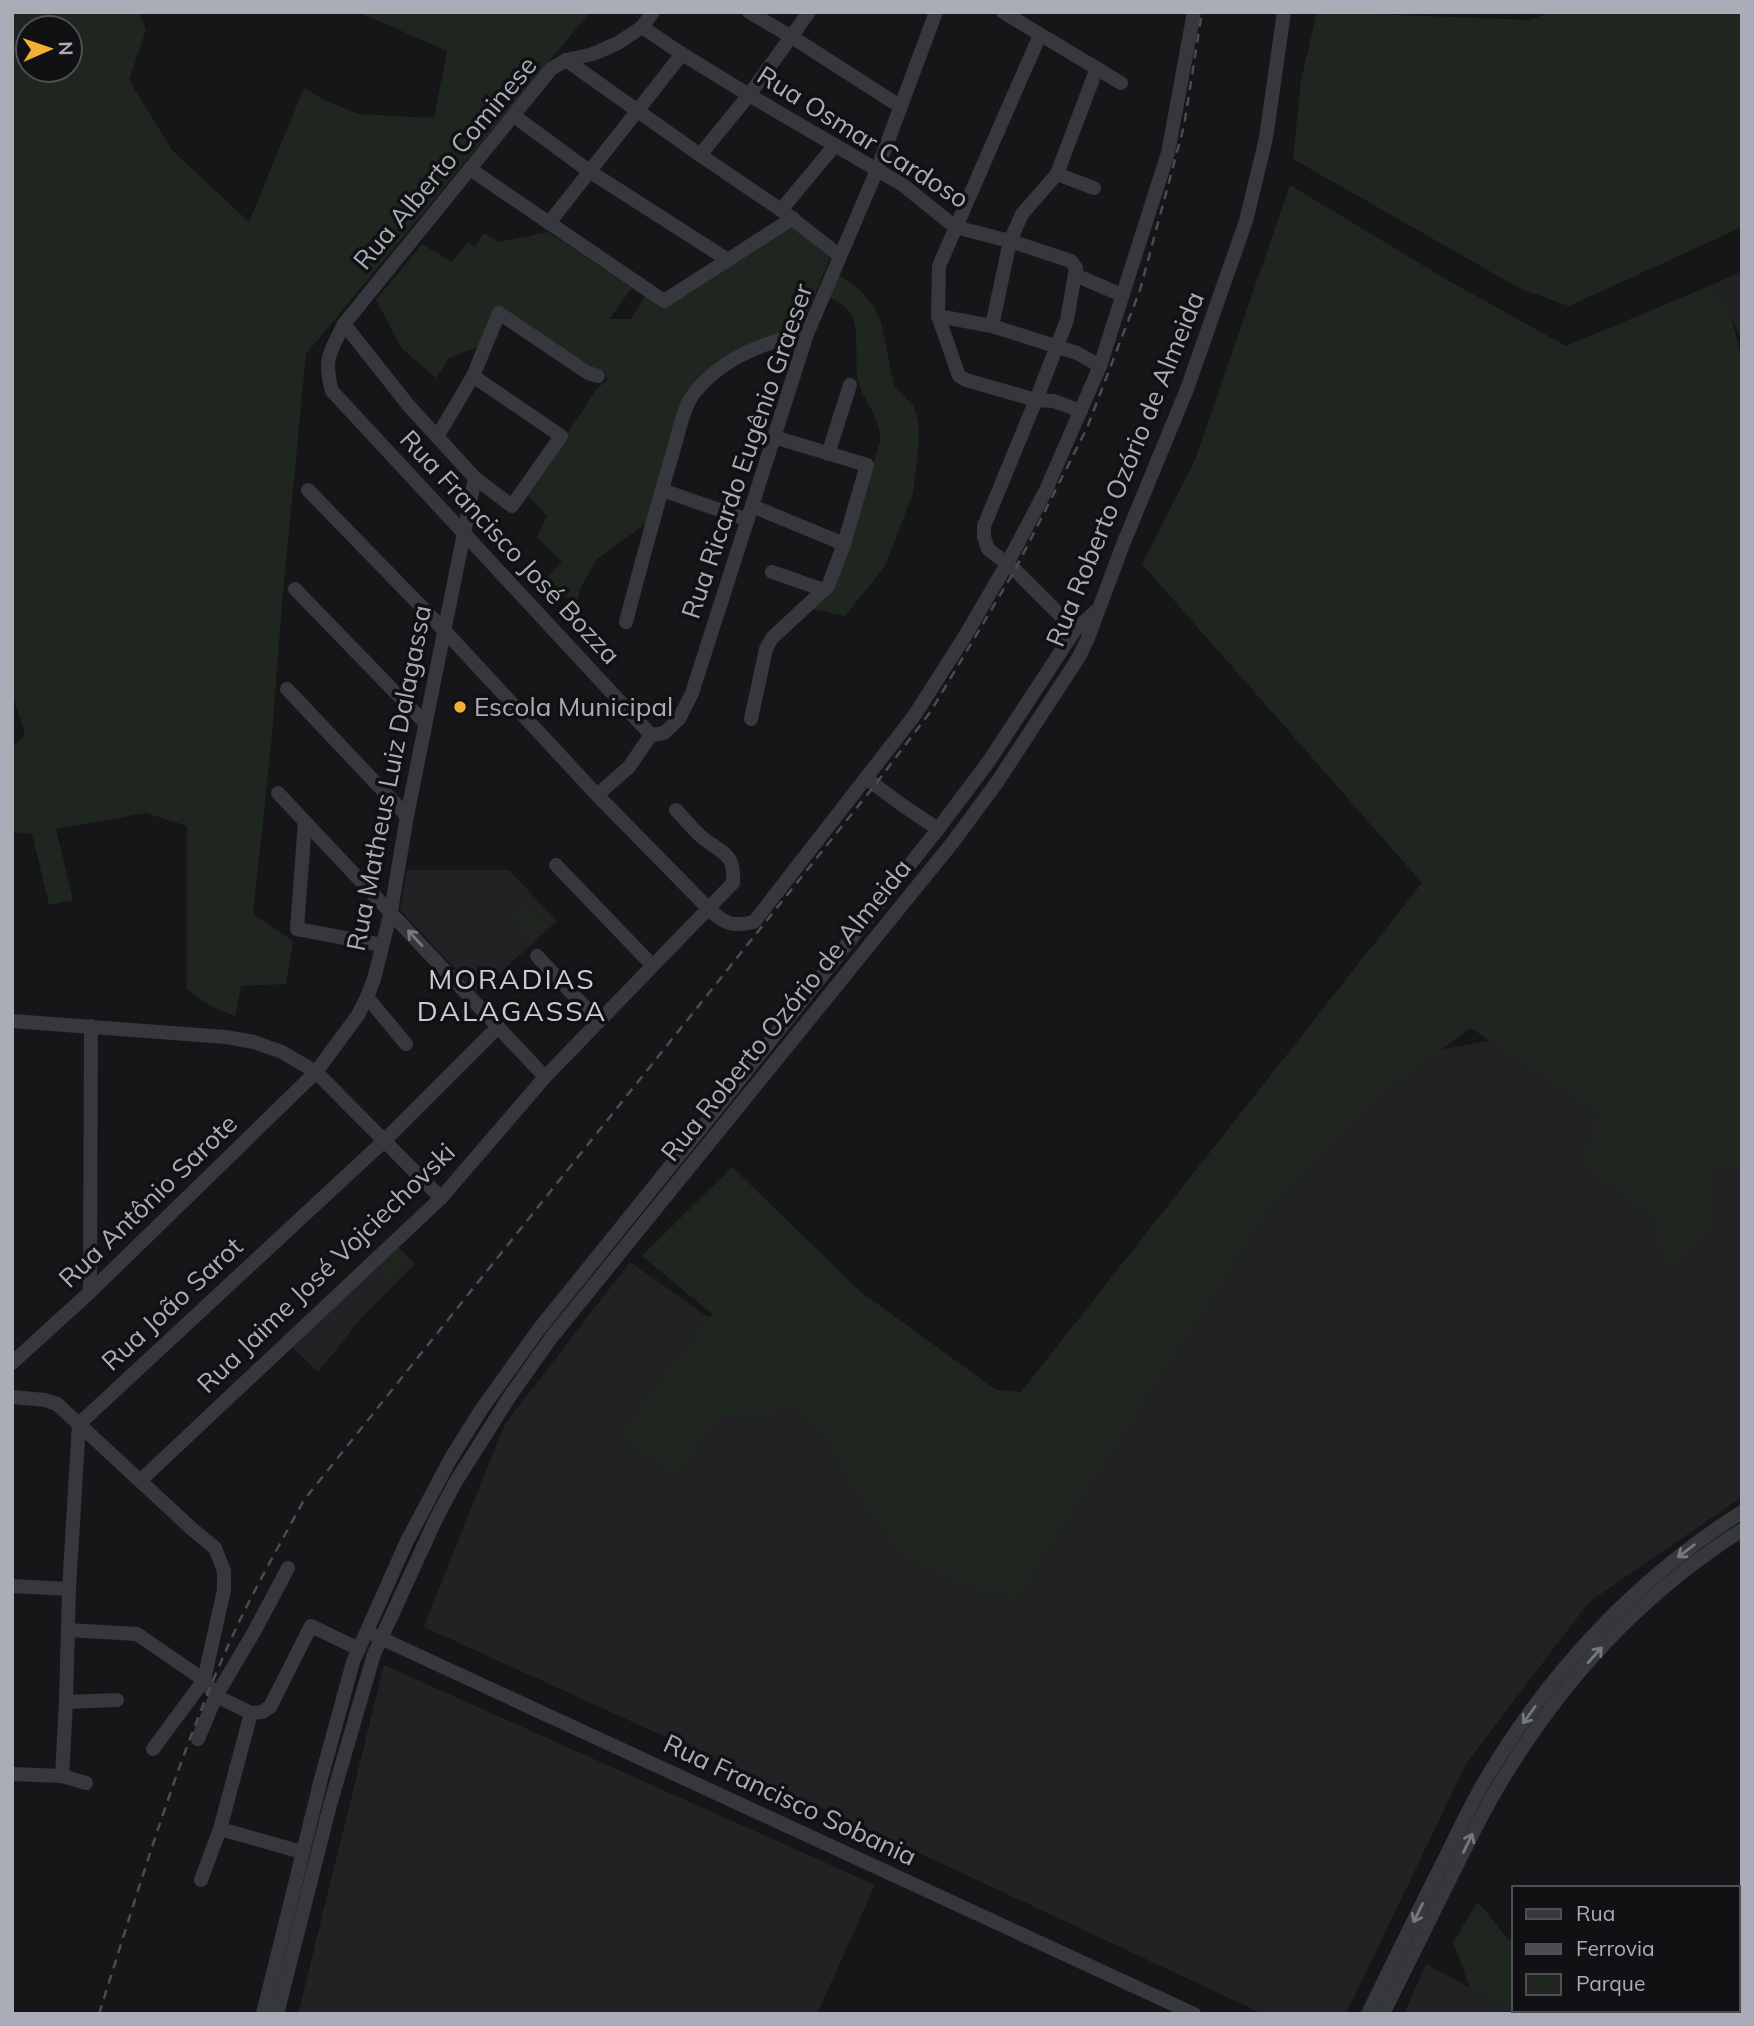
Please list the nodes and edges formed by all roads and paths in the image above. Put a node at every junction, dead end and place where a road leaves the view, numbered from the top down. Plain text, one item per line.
1 (653, 12) edge
2 (749, 12) edge
3 (809, 12) edge
4 (1003, 12) edge
5 (1194, 12) edge
6 (1284, 12) edge
7 (933, 13) edge
8 (642, 27) junction
9 (1040, 34) junction
10 (792, 37) junction
11 (682, 54) junction
12 (566, 60) junction
13 (1097, 68) junction
14 (1121, 83) dead end
15 (749, 95) junction
16 (901, 107) junction
17 (636, 110) junction
18 (513, 116) junction
19 (835, 145) junction
20 (700, 155) junction
21 (470, 169) junction
22 (877, 170) junction
23 (589, 171) junction
24 (1057, 174) junction
25 (1094, 188) dead end
26 (788, 214) junction
27 (550, 223) junction
28 (956, 227) junction
29 (1010, 241) junction
30 (840, 256) junction
31 (728, 260) junction
32 (1073, 268) junction
33 (1122, 295) junction
34 (938, 316) junction
35 (344, 324) junction
36 (992, 326) junction
37 (807, 334) junction
38 (1056, 347) junction
39 (1100, 366) junction
40 (473, 376) junction
41 (598, 376) dead end
42 (850, 385) dead end
43 (332, 391) joint
44 (1036, 400) junction
45 (1081, 411) junction
46 (437, 437) junction
47 (774, 437) junction
48 (828, 454) junction
49 (475, 478) junction
50 (307, 490) dead end
51 (662, 490) junction
52 (750, 513) junction
53 (463, 532) junction
54 (844, 544) junction
55 (1007, 564) junction
56 (772, 572) dead end
57 (295, 589) dead end
58 (824, 590) junction
59 (1100, 608) junction
60 (626, 622) dead end
61 (443, 629) junction
62 (1075, 630) junction
63 (287, 689) dead end
64 (751, 719) dead end
65 (425, 723) junction
66 (651, 735) junction
67 (866, 778) junction
68 (278, 793) dead end
69 (597, 795) junction
70 (676, 810) dead end
71 (407, 816) junction
72 (305, 822) junction
73 (938, 829) junction
74 (556, 864) dead end
75 (708, 908) junction
76 (391, 911) junction
77 (382, 945) junction
78 (537, 956) dead end
79 (652, 965) junction
80 (367, 997) junction
81 (12, 1021) edge
82 (598, 1021) junction
83 (91, 1026) junction
84 (498, 1027) junction
85 (406, 1044) dead end
86 (316, 1072) junction
87 (545, 1077) junction
88 (714, 1112) junction
89 (725, 1123) junction
90 (384, 1141) junction
91 (684, 1150) junction
92 (695, 1160) junction
93 (441, 1198) junction
94 (90, 1292) junction
95 (545, 1334) junction
96 (519, 1357) junction
97 (12, 1363) edge
98 (531, 1366) junction
99 (12, 1397) edge
100 (481, 1410) junction
101 (495, 1419) junction
102 (79, 1424) junction
103 (141, 1480) junction
104 (429, 1498) junction
105 (443, 1505) junction
106 (1742, 1512) edge
107 (1742, 1530) edge
108 (288, 1568) dead end
109 (12, 1586) edge
110 (69, 1589) junction
111 (383, 1595) junction
112 (398, 1602) junction
113 (68, 1630) junction
114 (367, 1632) junction
115 (381, 1638) junction
116 (359, 1649) junction
117 (204, 1680) junction
118 (216, 1696) junction
119 (117, 1700) dead end
120 (66, 1702) junction
121 (251, 1713) junction
122 (198, 1739) dead end
123 (153, 1749) dead end
124 (12, 1774) edge
125 (62, 1776) junction
126 (321, 1779) junction
127 (86, 1783) dead end
128 (336, 1784) junction
129 (220, 1829) junction
130 (302, 1852) junction
131 (201, 1880) dead end
132 (294, 1914) junction
133 (263, 2014) edge
134 (277, 2014) edge
135 (1194, 2014) edge
136 (1368, 2014) edge
137 (1383, 2014) edge

1 - 8 street, Rua Alberto Cominese
2 - 10 street
3 - 10 street
4 - 9 street
5 - 33 street
6 - 59 street, Rua Roberto Ozório de Almeida
7 - 16 street, Rua Ricardo Eugênio Graeser
8 - 11 street, Rua Osmar Cardoso
8 - 12 street, Rua Alberto Cominese
9 - 13 street
9 - 28 street
10 - 15 street
10 - 16 street
11 - 15 street, Rua Osmar Cardoso
11 - 17 street
12 - 17 street
12 - 18 street, Rua Alberto Cominese
13 - 14 street
13 - 24 street
15 - 19 street, Rua Osmar Cardoso
15 - 20 street
16 - 22 street, Rua Ricardo Eugênio Graeser
17 - 20 street
17 - 23 street
18 - 21 street, Rua Alberto Cominese
18 - 23 street
19 - 22 street, Rua Osmar Cardoso
19 - 26 street
20 - 26 street
21 - 27 street
21 - 35 street, Rua Alberto Cominese
22 - 28 street, Rua Osmar Cardoso
22 - 30 street, Rua Ricardo Eugênio Graeser
23 - 27 street
23 - 31 street
24 - 25 street
24 - 29 street
26 - 30 street
26 - 31 street
27 - 31 street
28 - 29 street, Rua Osmar Cardoso
28 - 34 street
29 - 32 street, Rua Osmar Cardoso
29 - 36 street
30 - 37 street, Rua Ricardo Eugênio Graeser
32 - 33 street, Rua Osmar Cardoso
32 - 38 street
33 - 39 street
34 - 36 street
34 - 44 street
35 - 43 street, Rua Alberto Cominese
35 - 46 street
36 - 38 street
37 - 47 street, Rua Ricardo Eugênio Graeser
37 - 51 street
38 - 39 street
38 - 44 street
39 - 45 street
40 - 41 street
40 - 46 street
40 - 49 street
42 - 48 street
43 - 53 street, Rua Francisco José Bozza
44 - 45 street
44 - 55 street
45 - 55 street
46 - 49 street
47 - 48 street
47 - 52 street, Rua Ricardo Eugênio Graeser
48 - 54 street
49 - 53 street, Rua Matheus Luiz Dalagassa
50 - 61 street
51 - 52 street
51 - 60 street
52 - 54 street
52 - 66 street, Rua Ricardo Eugênio Graeser
53 - 61 street, Rua Matheus Luiz Dalagassa
53 - 66 street, Rua Francisco José Bozza
54 - 58 street
55 - 62 street
55 - 67 street
56 - 58 street
57 - 65 street
58 - 64 street
59 - 62 street
59 - 89 street, Rua Roberto Ozório de Almeida
61 - 65 street, Rua Matheus Luiz Dalagassa
61 - 69 street
62 - 73 street
63 - 71 street
65 - 71 street, Rua Matheus Luiz Dalagassa
66 - 69 street
67 - 73 street
67 - 75 street
68 - 72 street
69 - 75 street
70 - 75 street, Rua Jaime José Vojciechovski
71 - 76 street, Rua Matheus Luiz Dalagassa
72 - 76 street
72 - 77 street
73 - 88 street
74 - 79 street
75 - 79 street, Rua Jaime José Vojciechovski
76 - 77 street, Rua Matheus Luiz Dalagassa
84 -> 76 street
77 - 80 street, Rua Matheus Luiz Dalagassa
78 - 82 street
79 - 82 street, Rua Jaime José Vojciechovski
80 - 85 street
80 - 86 street, Rua Matheus Luiz Dalagassa
81 - 83 street
82 - 87 street, Rua Jaime José Vojciechovski
83 - 86 street
83 - 94 street
84 - 87 street
84 - 90 street, Rua João Sarot
86 - 90 street
86 - 94 street, Rua Antônio Sarote
87 - 93 street, Rua Jaime José Vojciechovski
88 - 89 street
88 - 91 street
89 - 92 street, Rua Roberto Ozório de Almeida
90 - 93 street
90 - 102 street, Rua João Sarot
91 - 92 street
91 - 95 street
92 - 95 street, Rua Roberto Ozório de Almeida
93 - 103 street, Rua Jaime José Vojciechovski
94 - 97 street, Rua Antônio Sarote
95 - 96 street
95 - 98 street, Rua Roberto Ozório de Almeida
96 - 98 street
96 - 100 street
98 - 101 street, Rua Roberto Ozório de Almeida
99 - 102 street
100 - 101 street
100 - 104 street
101 - 105 street, Rua Roberto Ozório de Almeida
102 - 103 street
102 - 110 street
103 - 117 street
104 - 105 street
104 - 111 street
105 - 112 street, Rua Roberto Ozório de Almeida
106 -> 136 street
137 -> 107 street
108 - 118 street
109 - 110 street
110 - 113 street
111 - 112 street
111 - 114 street
112 - 115 street, Rua Roberto Ozório de Almeida
113 - 117 street
113 - 120 street
114 - 115 street, Rua Francisco Sobania
114 - 116 street
115 - 128 street, Rua Roberto Ozório de Almeida
115 - 135 street, Rua Francisco Sobania
116 - 121 street
116 - 126 street
117 - 118 street
117 - 123 street
118 - 121 street
118 - 122 street
119 - 120 street
120 - 125 street
121 - 129 street
124 - 125 street
125 - 127 street
126 - 128 street
126 - 130 street
128 - 132 street, Rua Roberto Ozório de Almeida
129 - 130 street
129 - 131 street
130 - 132 street
132 - 133 street
132 - 134 street, Rua Roberto Ozório de Almeida

